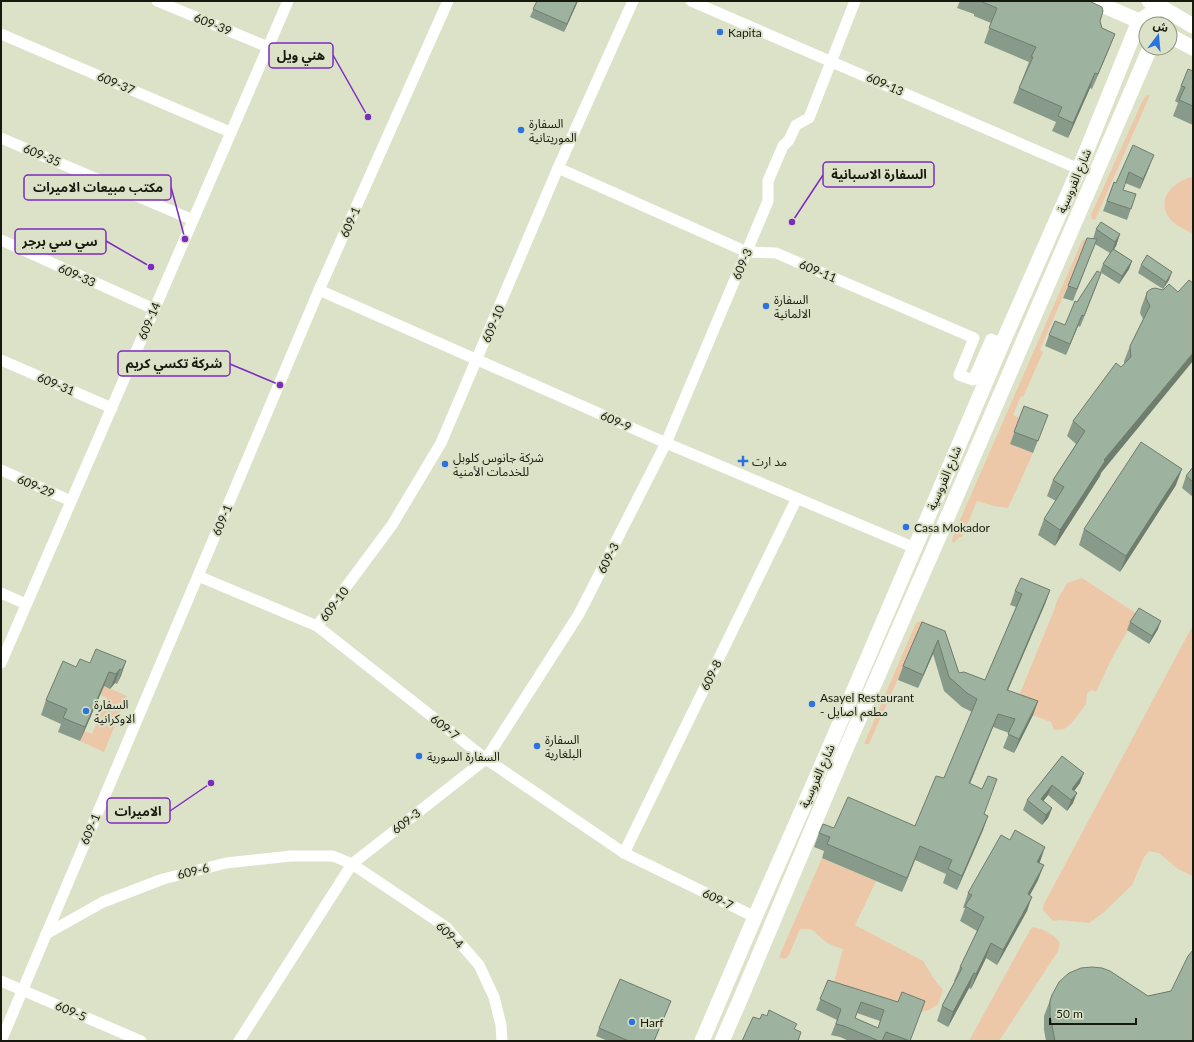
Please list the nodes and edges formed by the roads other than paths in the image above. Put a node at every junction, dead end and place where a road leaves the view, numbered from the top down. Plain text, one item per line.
1 (157, 1) edge
2 (288, 1) edge
3 (448, 1) edge
4 (633, 1) edge
5 (691, 1) edge
6 (855, 1) edge
7 (1093, 1) edge
8 (1158, 3) edge
9 (1148, 16) edge
10 (1159, 16) edge
11 (1138, 20) edge
12 (1193, 26) edge
13 (1, 34) edge
14 (1138, 34) edge
15 (1178, 40) edge
16 (268, 47) junction
17 (1193, 48) edge
18 (1147, 56) edge
19 (831, 61) junction
20 (230, 132) junction
21 (1, 138) edge
22 (558, 168) junction
23 (1080, 169) junction
24 (193, 220) junction
25 (1, 240) edge
26 (746, 252) junction
27 (319, 290) junction
28 (154, 309) junction
29 (1002, 344) junction
30 (1, 360) edge
31 (477, 360) junction
32 (112, 408) junction
33 (666, 443) junction
34 (1, 470) edge
35 (797, 498) junction
36 (71, 501) junction
37 (915, 548) junction
38 (198, 576) junction
39 (1, 593) edge
40 (26, 604) junction
41 (317, 626) junction
42 (1, 662) edge
43 (827, 753) junction
44 (486, 759) junction
45 (841, 760) junction
46 (624, 853) junction
47 (352, 864) junction
48 (755, 917) junction
49 (46, 934) junction
50 (1, 980) edge
51 (23, 990) junction
52 (1, 1041) edge
53 (141, 1041) edge
54 (238, 1041) edge
55 (502, 1041) edge
56 (702, 1041) edge
57 (722, 1041) edge

1 - 16 street, 609-39
2 - 16 street, 609-14
3 - 27 street, 609-1
4 - 22 street, 609-10
5 - 19 street, 609-13
6 - 19 street, 609-3
7 - 11 street
8 - 9 street
8 - 10 street
8 - 12 street
13 - 20 street, 609-37
14 - 23 street, شارع الفروسية
15 - 17 street
16 - 20 street, 609-14
18 - 45 street, شارع الفروسية
19 - 23 street, 609-13
19 - 26 street, 609-3
20 - 24 street, 609-14
21 - 24 street, 609-35
22 - 26 street, 609-11
22 - 31 street, 609-10
23 - 29 street, شارع الفروسية
24 - 28 street, 609-14
25 - 28 street, 609-33
26 - 29 street, 609-11
26 - 33 street, 609-3
27 - 31 street, 609-9
27 - 38 street, 609-1
28 - 32 street, 609-14
29 - 37 street, شارع الفروسية
30 - 32 street, 609-31
31 - 33 street, 609-9
31 - 41 street, 609-10
32 - 36 street, 609-14
33 - 35 street, 609-9
33 - 44 street, 609-3
34 - 36 street, 609-29
35 - 37 street, 609-9
35 - 46 street, 609-8
36 - 40 street, 609-14
37 - 43 street, شارع الفروسية
38 - 41 street, 609-7
38 - 49 street, 609-1
39 - 40 street
40 - 42 street, 609-14
41 - 44 street, 609-7
43 - 45 street
43 - 48 street, شارع الفروسية
44 - 46 street, 609-7
44 - 47 street, 609-3
45 - 57 street, شارع الفروسية
46 - 48 street, 609-7
47 - 49 street, 609-6
47 - 54 street, 609-3
47 - 55 street, 609-4
48 - 56 street, شارع الفروسية
49 - 51 street, 609-1
50 - 51 street, 609-5
51 - 52 street, 609-1
51 - 53 street, 609-5

